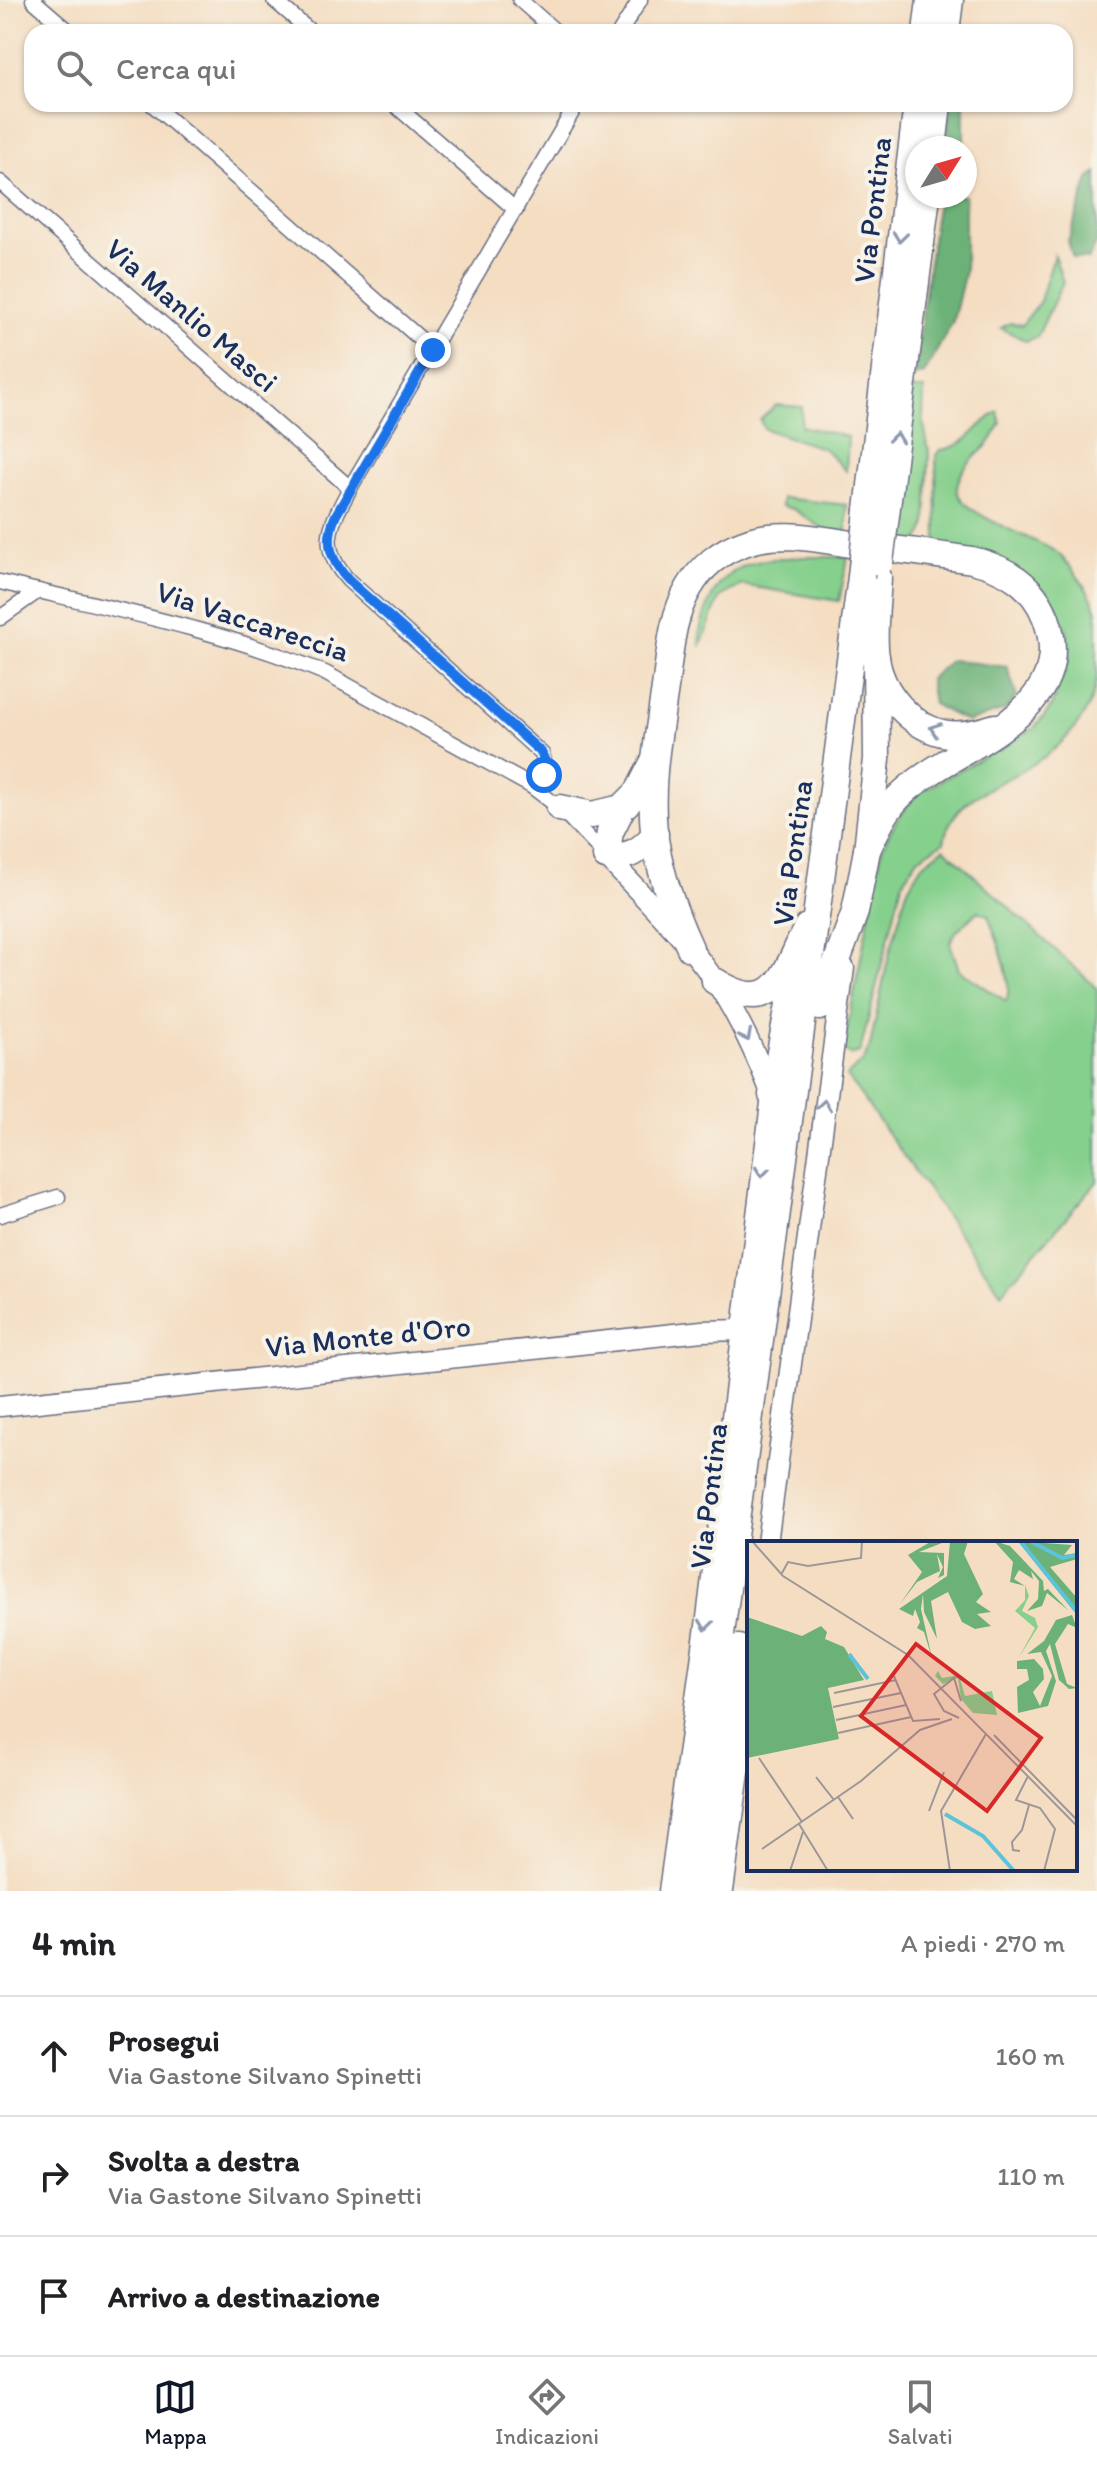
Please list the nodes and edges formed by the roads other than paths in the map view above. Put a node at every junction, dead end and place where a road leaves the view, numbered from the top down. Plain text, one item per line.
1 (33, 0) edge
2 (274, 0) edge
3 (520, 0) edge
4 (640, 0) edge
5 (930, 0) edge
6 (950, 0) edge
7 (61, 24) edge
8 (302, 24) edge
9 (547, 24) edge
10 (625, 24) edge
11 (927, 24) edge
12 (947, 24) edge
13 (161, 112) edge
14 (403, 112) edge
15 (572, 112) edge
16 (916, 112) edge
17 (937, 112) edge
18 (934, 136) edge
19 (0, 182) edge
20 (925, 208) edge
21 (516, 210) junction
22 (433, 350) junction
23 (350, 488) junction
24 (877, 513) junction
25 (870, 577) junction
26 (0, 582) edge
27 (38, 591) junction
28 (0, 618) edge
29 (876, 658) junction
30 (1010, 722) junction
31 (655, 760) junction
32 (536, 789) junction
33 (560, 808) junction
34 (622, 808) junction
35 (655, 834) junction
36 (867, 850) junction
37 (606, 856) junction
38 (817, 906) junction
39 (855, 912) junction
40 (690, 948) junction
41 (715, 981) junction
42 (820, 1007) junction
43 (772, 1095) junction
44 (58, 1197) dead end
45 (0, 1215) edge
46 (743, 1330) junction
47 (0, 1406) edge
48 (751, 1541) edge
49 (767, 1541) edge
50 (747, 1569) edge
51 (733, 1620) junction
52 (747, 1713) edge
53 (669, 1891) edge
54 (687, 1891) edge
55 (709, 1891) edge
56 (723, 1891) edge

1 - 7 street
2 - 8 street
3 - 9 street
4 - 10 street
5 - 11 highway
6 - 12 highway
13 - 22 street
14 - 21 street
15 - 21 street
16 -> 24 highway, Via Pontina
17 - 18 highway, Via Pontina
19 - 23 street, Via Manlio Masci
24 -> 20 highway, Via Pontina
21 - 22 street
22 - 23 street
23 - 32 street
24 - 25 highway, Via Pontina, bridge
25 - 29 highway
25 - 38 highway, Via Pontina
25 - 42 highway, Via Pontina
26 - 27 street, Via Vaccareccia
27 - 28 street
27 - 32 street, Via Vaccareccia
30 -> 29 highway
29 - 36 highway
30 - 31 highway
30 - 36 highway
31 - 34 highway
31 - 35 highway
32 - 33 street, Via Vaccareccia
33 - 34 highway
33 - 37 street, Via Vaccareccia
34 - 37 highway
35 - 37 highway
35 - 40 highway
36 - 39 highway
37 - 40 street, Via Vaccareccia
38 - 41 highway
38 - 43 highway
38 - 51 highway, Via Pontina
39 - 42 highway
49 -> 39 street
40 - 41 street, Via Vaccareccia
41 -> 43 street, Via Vaccareccia
42 - 48 highway, Via Pontina
43 -> 46 street, Via Pontina
44 - 45 street
46 - 47 street, Via Monte d'Oro
46 -> 53 street, Via Pontina
50 - 51 highway, Via Pontina
51 - 54 highway
51 - 55 highway
52 - 56 street

